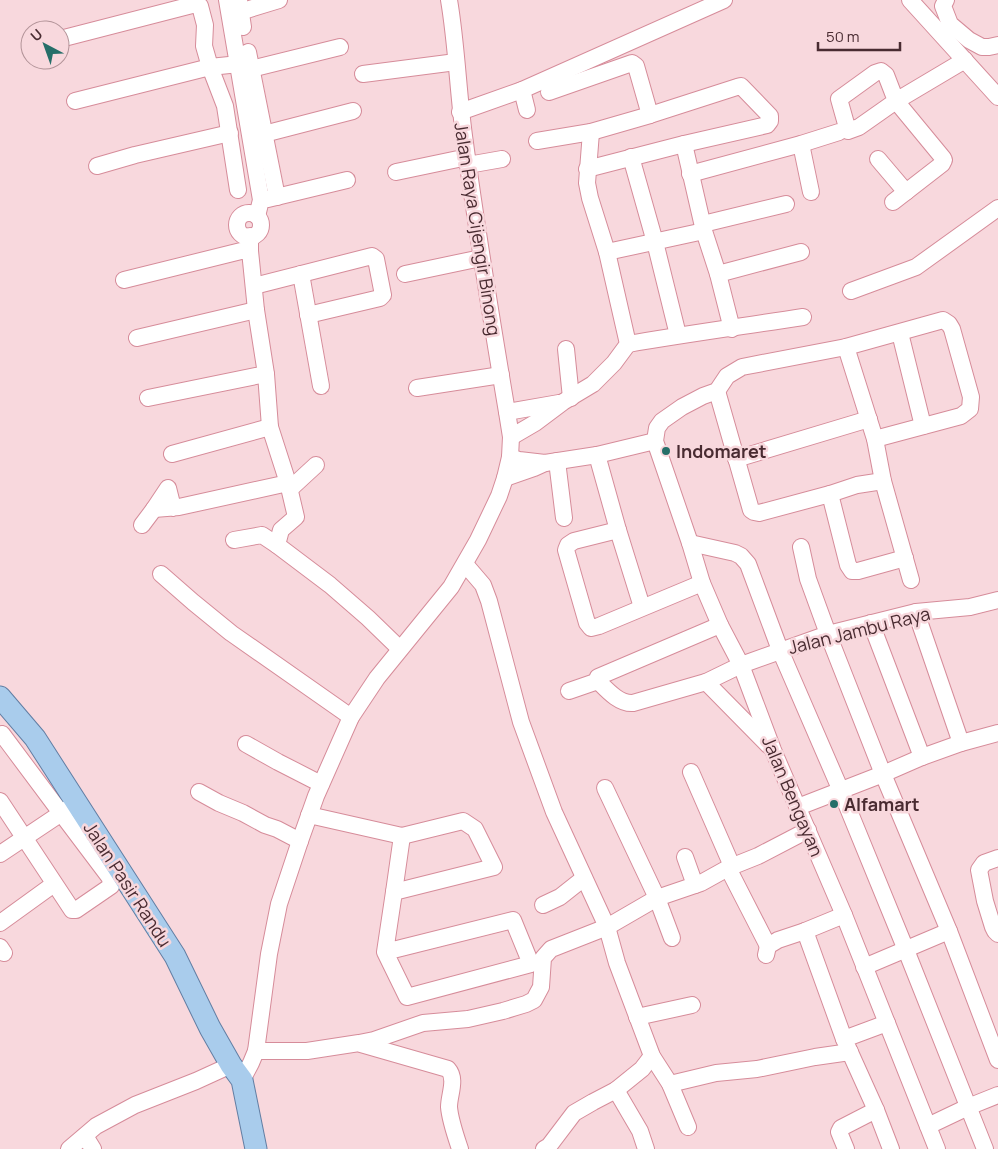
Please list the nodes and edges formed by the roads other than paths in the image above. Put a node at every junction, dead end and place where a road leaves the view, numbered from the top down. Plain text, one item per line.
1 (279, 0) edge
2 (449, 0) edge
3 (910, 0) edge
4 (946, 0) edge
5 (718, 1) edge
6 (234, 7) edge
7 (70, 36) edge
8 (998, 45) edge
9 (340, 47) dead end
10 (965, 60) junction
11 (456, 62) junction
12 (245, 66) junction
13 (210, 67) junction
14 (363, 74) dead end
15 (522, 90) junction
16 (549, 92) dead end
17 (998, 96) edge
18 (75, 101) dead end
19 (527, 110) dead end
20 (353, 111) dead end
21 (460, 112) junction
22 (650, 115) junction
23 (591, 132) junction
24 (839, 132) dead end
25 (230, 133) junction
26 (264, 134) junction
27 (537, 142) dead end
28 (684, 144) junction
29 (801, 144) junction
30 (631, 157) junction
31 (502, 159) dead end
32 (878, 159) dead end
33 (467, 162) junction
34 (97, 166) dead end
35 (587, 169) junction
36 (396, 172) dead end
37 (690, 174) junction
38 (347, 180) dead end
39 (238, 190) dead end
40 (811, 192) dead end
41 (906, 192) junction
42 (893, 202) dead end
43 (265, 204) junction
44 (786, 204) dead end
45 (998, 208) edge
46 (703, 227) junction
47 (655, 242) junction
48 (250, 244) junction
49 (608, 252) junction
50 (801, 252) dead end
51 (481, 258) junction
52 (300, 274) junction
53 (405, 274) dead end
54 (718, 274) junction
55 (124, 280) dead end
56 (254, 286) junction
57 (851, 291) dead end
58 (256, 310) junction
59 (308, 315) junction
60 (803, 317) dead end
61 (732, 329) junction
62 (900, 333) junction
63 (678, 335) junction
64 (137, 338) dead end
65 (628, 344) junction
66 (846, 348) junction
67 (566, 349) dead end
68 (266, 374) junction
69 (501, 375) junction
70 (321, 386) dead end
71 (417, 388) dead end
72 (717, 391) junction
73 (148, 398) dead end
74 (567, 400) junction
75 (507, 412) junction
76 (869, 420) junction
77 (923, 426) junction
78 (270, 427) junction
79 (511, 437) junction
80 (875, 438) junction
81 (654, 441) junction
82 (278, 452) junction
83 (172, 454) dead end
84 (598, 455) junction
85 (510, 457) junction
86 (736, 459) junction
87 (551, 462) junction
88 (506, 478) junction
89 (883, 481) junction
90 (289, 486) junction
91 (830, 494) junction
92 (564, 518) dead end
93 (142, 525) dead end
94 (618, 530) junction
95 (279, 537) junction
96 (234, 540) dead end
97 (690, 543) junction
98 (800, 547) dead end
99 (905, 558) junction
100 (465, 564) junction
101 (161, 574) dead end
102 (911, 580) dead end
103 (702, 583) junction
104 (998, 600) edge
105 (642, 608) junction
106 (916, 612) junction
107 (871, 623) junction
108 (720, 624) junction
109 (828, 634) junction
110 (400, 649) junction
111 (780, 650) junction
112 (741, 665) junction
113 (598, 681) junction
114 (706, 682) junction
115 (569, 691) dead end
116 (0, 697) edge
117 (351, 717) junction
118 (998, 733) edge
119 (2, 734) dead end
120 (961, 743) junction
121 (246, 744) dead end
122 (773, 750) junction
123 (922, 757) junction
124 (691, 772) dead end
125 (884, 774) junction
126 (322, 784) junction
127 (605, 788) dead end
128 (840, 791) junction
129 (199, 792) dead end
130 (0, 801) edge
131 (68, 808) junction
132 (798, 808) junction
133 (309, 815) junction
134 (808, 830) junction
135 (402, 836) junction
136 (24, 838) junction
137 (300, 841) junction
138 (0, 854) edge
139 (684, 857) dead end
140 (998, 858) edge
141 (730, 867) junction
142 (584, 878) junction
143 (54, 884) junction
144 (695, 884) junction
145 (394, 892) junction
146 (657, 898) junction
147 (543, 905) dead end
148 (844, 915) junction
149 (0, 923) edge
150 (607, 927) junction
151 (805, 931) junction
152 (949, 931) junction
153 (998, 934) edge
154 (672, 938) dead end
155 (906, 950) junction
156 (385, 952) junction
157 (864, 967) junction
158 (692, 1005) dead end
159 (637, 1017) junction
160 (886, 1023) junction
161 (359, 1043) junction
162 (847, 1045) junction
163 (256, 1051) junction
164 (652, 1056) junction
165 (998, 1060) edge
166 (236, 1072) junction
167 (670, 1084) junction
168 (616, 1090) junction
169 (998, 1095) edge
170 (968, 1108) junction
171 (876, 1110) junction
172 (928, 1126) junction
173 (688, 1127) dead end
174 (89, 1142) edge
175 (68, 1149) edge
176 (256, 1149) edge
177 (460, 1149) edge
178 (544, 1149) edge
179 (646, 1149) edge
180 (846, 1149) edge
181 (891, 1149) edge
182 (937, 1149) edge
183 (985, 1149) edge

1 - 6 street
2 - 11 street, Jalan Raya Cijengir Binong
3 - 10 street
4 - 8 street
5 - 15 street
6 - 12 street
7 - 13 street
9 - 12 street
10 - 17 street
10 - 41 street
11 - 14 street
11 - 21 street, Jalan Raya Cijengir Binong
12 - 13 street
12 - 26 street
12 - 43 street
13 - 18 street
13 - 25 street
15 - 19 street
15 - 21 street
16 - 22 street
20 - 26 street
21 - 33 street, Jalan Raya Cijengir Binong
22 - 23 street
22 - 28 street
23 - 27 street
23 - 35 street
24 - 29 street
25 - 34 street
25 - 39 street
26 - 43 street
28 - 30 street
28 - 37 street
29 - 37 street
29 - 40 street
30 - 35 street
30 - 47 street
31 - 33 street
32 - 41 street
33 - 36 street
33 - 51 street, Jalan Raya Cijengir Binong
35 - 49 street
37 - 46 street
38 - 43 street
41 - 42 street
43 - 48 street
44 - 46 street
45 - 57 street
46 - 47 street
46 - 54 street
47 - 49 street
47 - 63 street
48 - 55 street
48 - 56 street
49 - 65 street
50 - 54 street
51 - 53 street
51 - 69 street, Jalan Raya Cijengir Binong
52 - 56 street
52 - 59 street
52 - 59 street
54 - 61 street
56 - 58 street
58 - 64 street
58 - 68 street
59 - 70 street
60 - 61 street
61 - 63 street
62 - 66 street
62 - 77 street
62 - 77 street
63 - 65 street
65 - 74 street
66 - 72 street
66 - 76 street
67 - 74 street
68 - 73 street
68 - 78 street
69 - 71 street
69 - 75 street, Jalan Raya Cijengir Binong
72 - 81 street
72 - 86 street
74 - 75 street
74 - 79 street
75 - 79 street, Jalan Raya Cijengir Binong
76 - 80 street
76 - 86 street
77 - 80 street
78 - 82 street
78 - 83 street
79 - 85 street, Jalan Raya Cijengir Binong
80 - 89 street
81 - 84 street
81 - 97 street, Jalan Bengayan
82 - 90 street
82 - 90 street
84 - 87 street
84 - 94 street
85 - 87 street
85 - 88 street, Jalan Raya Cijengir Binong
86 - 91 street
87 - 88 street
87 - 92 street
88 - 100 street, Jalan Raya Cijengir Binong
89 - 91 street
89 - 99 street
90 - 93 street
90 - 95 street
91 - 99 street
94 - 105 street
94 - 105 street
95 - 96 street
95 - 110 street
97 - 103 street, Jalan Bengayan
97 - 111 street
98 - 109 street
99 - 102 street
100 - 110 street, Jalan Raya Cijengir Binong
100 - 142 street
101 - 117 street
103 - 105 street
103 - 108 street, Jalan Bengayan
104 - 106 street, Jalan Jambu Raya
106 - 107 street, Jalan Jambu Raya
106 - 120 street
107 - 109 street, Jalan Jambu Raya
107 - 123 street
108 - 112 street, Jalan Bengayan
108 - 113 street
109 - 111 street, Jalan Jambu Raya
109 - 125 street
110 - 117 street, Jalan Raya Cijengir Binong
111 - 112 street, Jalan Jambu Raya
111 - 128 street
112 - 114 street, Jalan Jambu Raya
112 - 122 street, Jalan Bengayan
113 - 114 street, Jalan Jambu Raya
113 - 115 street
114 - 122 street
116 - 131 main road, Jalan Pasir Randu
117 - 126 street, Jalan Raya Cijengir Binong
118 - 120 street
119 - 131 street
120 - 123 street
121 - 126 street
122 - 132 street, Jalan Bengayan
123 - 125 street
124 - 141 street
125 - 128 street
125 - 152 street
126 - 133 street, Jalan Raya Cijengir Binong
127 - 146 street
128 - 132 street
128 - 155 street
129 - 137 street
130 - 136 street
131 - 136 street
131 - 143 street
131 - 166 main road, Jalan Pasir Randu
132 - 134 street, Jalan Bengayan
133 - 135 street
133 - 137 street, Jalan Raya Cijengir Binong
134 - 141 street
134 - 148 street, Jalan Bengayan
135 - 145 street
135 - 145 street
136 - 138 street
136 - 143 street
137 - 163 street, Jalan Raya Cijengir Binong
139 - 144 street
140 - 153 street
141 - 144 street
141 - 151 street
142 - 147 street
142 - 150 street
143 - 149 street
144 - 146 street
145 - 156 street
146 - 150 street
146 - 154 street
148 - 151 street
148 - 157 street, Jalan Bengayan
150 - 159 street
150 - 161 street
151 - 162 street
152 - 155 street
152 - 165 street
155 - 157 street
155 - 170 street
156 - 156 street
157 - 160 street, Jalan Bengayan
158 - 159 street
159 - 164 street
160 - 162 street
160 - 172 street, Jalan Bengayan
161 - 163 street
161 - 177 street
162 - 167 street
162 - 171 street
163 - 166 street, Jalan Raya Cijengir Binong
164 - 167 street
164 - 168 street
166 - 174 street
166 - 176 main road, Jalan Pasir Randu
167 - 173 street
168 - 178 street
168 - 179 street
169 - 170 street
170 - 172 street
170 - 183 street
171 - 180 street
171 - 181 street
172 - 182 street, Jalan Bengayan
174 - 175 street

